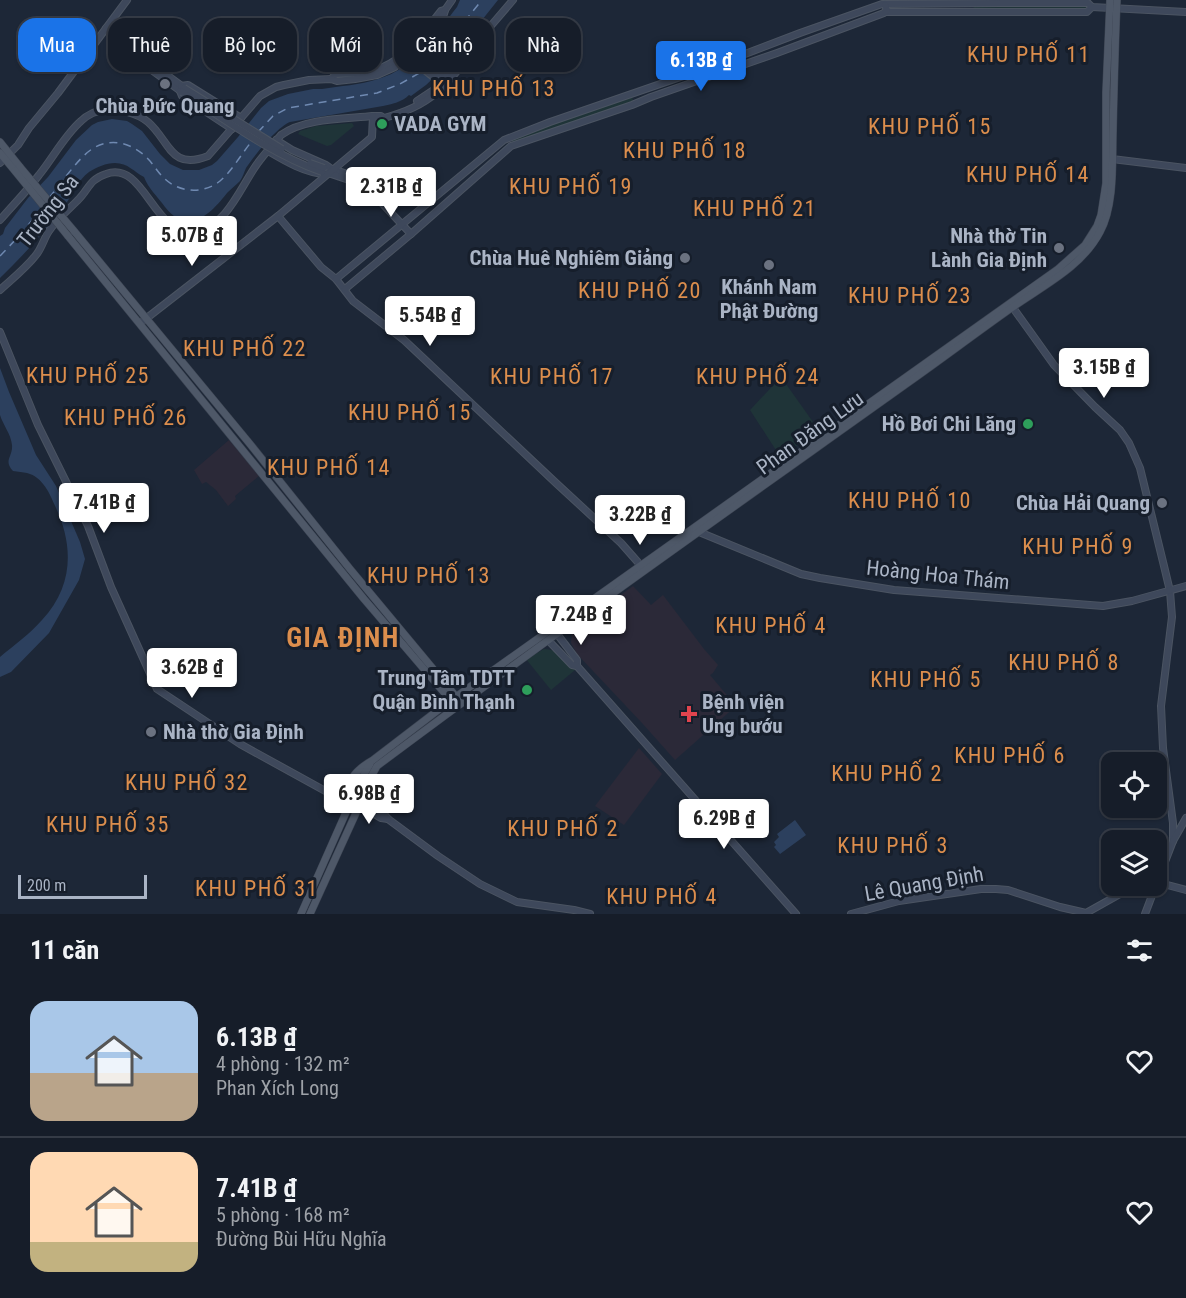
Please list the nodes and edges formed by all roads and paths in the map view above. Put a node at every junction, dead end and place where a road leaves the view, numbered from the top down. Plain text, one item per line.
1 (127, 0) edge
2 (452, 0) edge
3 (513, 0) edge
4 (1117, 0) edge
5 (1112, 6) edge
6 (883, 9) junction
7 (445, 10) junction
8 (1186, 12) edge
9 (441, 18) edge
10 (494, 22) edge
11 (105, 29) junction
12 (394, 67) edge
13 (431, 72) edge
14 (449, 72) edge
15 (456, 72) edge
16 (331, 79) junction
17 (442, 81) junction
18 (182, 89) junction
19 (373, 116) junction
20 (381, 116) junction
21 (241, 118) junction
22 (232, 129) junction
23 (276, 140) junction
24 (0, 142) edge
25 (268, 151) junction
26 (5, 155) edge
27 (1108, 159) junction
28 (1186, 168) edge
29 (327, 171) junction
30 (278, 216) junction
31 (0, 220) edge
32 (402, 224) junction
33 (411, 234) junction
34 (336, 279) junction
35 (345, 289) junction
36 (0, 290) edge
37 (1011, 305) junction
38 (143, 321) junction
39 (0, 332) edge
40 (189, 371) junction
41 (183, 376) junction
42 (250, 444) junction
43 (243, 450) junction
44 (697, 530) junction
45 (644, 568) junction
46 (1186, 586) edge
47 (1170, 591) junction
48 (394, 628) junction
49 (555, 631) junction
50 (546, 638) junction
51 (577, 666) junction
52 (456, 702) junction
53 (375, 763) junction
54 (352, 799) junction
55 (361, 802) junction
56 (376, 808) junction
57 (387, 819) junction
58 (1184, 821) edge
59 (1173, 823) junction
60 (1173, 841) junction
61 (1167, 857) edge
62 (1167, 886) edge
63 (1186, 890) edge
64 (1116, 896) edge
65 (1152, 896) edge
66 (301, 914) edge
67 (310, 914) edge
68 (591, 914) edge
69 (796, 914) edge
70 (852, 914) edge
71 (1144, 914) edge

1 - 11 street
2 - 7 street
3 - 10 street, Trường Sa
4 - 5 main road, Phan Đăng Lưu
5 - 6 street
5 - 8 street
5 - 27 main road, Phan Đăng Lưu
6 - 32 street
6 - 33 street
7 - 9 street
7 - 16 street
11 - 18 street
11 - 26 street
12 - 16 street
13 - 17 street
14 - 17 street, Trường Sa
15 - 20 street, Trường Sa
16 - 21 street
17 - 20 street, Trường Sa
18 - 21 street
18 - 22 street
18 - 29 street, bridge
19 - 20 street, Trường Sa
19 - 23 street, Trường Sa
19 - 29 street
21 - 22 street
22 - 31 street
23 - 25 street, Trường Sa
23 - 29 street
24 - 26 main road
25 - 29 street
25 - 36 street, Trường Sa
26 - 38 main road, bridge
27 - 28 street
27 - 37 main road, Phan Đăng Lưu
29 - 30 street
29 - 32 street
30 - 34 street
30 - 38 street
32 - 33 street
32 - 34 street
33 - 35 street
34 - 35 street
35 - 45 street
37 - 44 main road, Phan Đăng Lưu
37 - 47 street
38 - 40 main road
38 - 41 main road
39 - 54 street
40 - 41 main road
40 - 42 main road
41 - 43 main road
42 - 43 main road
42 - 48 main road
43 - 48 main road
44 - 45 main road, Phan Đăng Lưu
44 - 47 street, Hoàng Hoa Thám
45 - 49 main road, Phan Đăng Lưu
46 - 47 street, Hoàng Hoa Thám
47 - 59 street
48 - 52 main road
49 - 50 main road, Phan Đăng Lưu
49 - 51 street
50 - 51 street
50 - 52 main road, Phan Đăng Lưu
51 - 69 street
52 - 53 main road, Phan Đăng Lưu
53 - 54 main road, Phan Đăng Lưu
53 - 55 main road, Phan Đăng Lưu
53 - 56 main road
54 - 55 main road
54 - 66 main road
55 - 56 street
55 - 57 street
55 - 67 main road, Phan Đăng Lưu
56 - 57 street
57 - 68 street
58 - 59 street
58 - 60 street
59 - 60 street
60 - 61 street
62 - 63 street
64 - 70 street, Lê Quang Định
65 - 71 street

